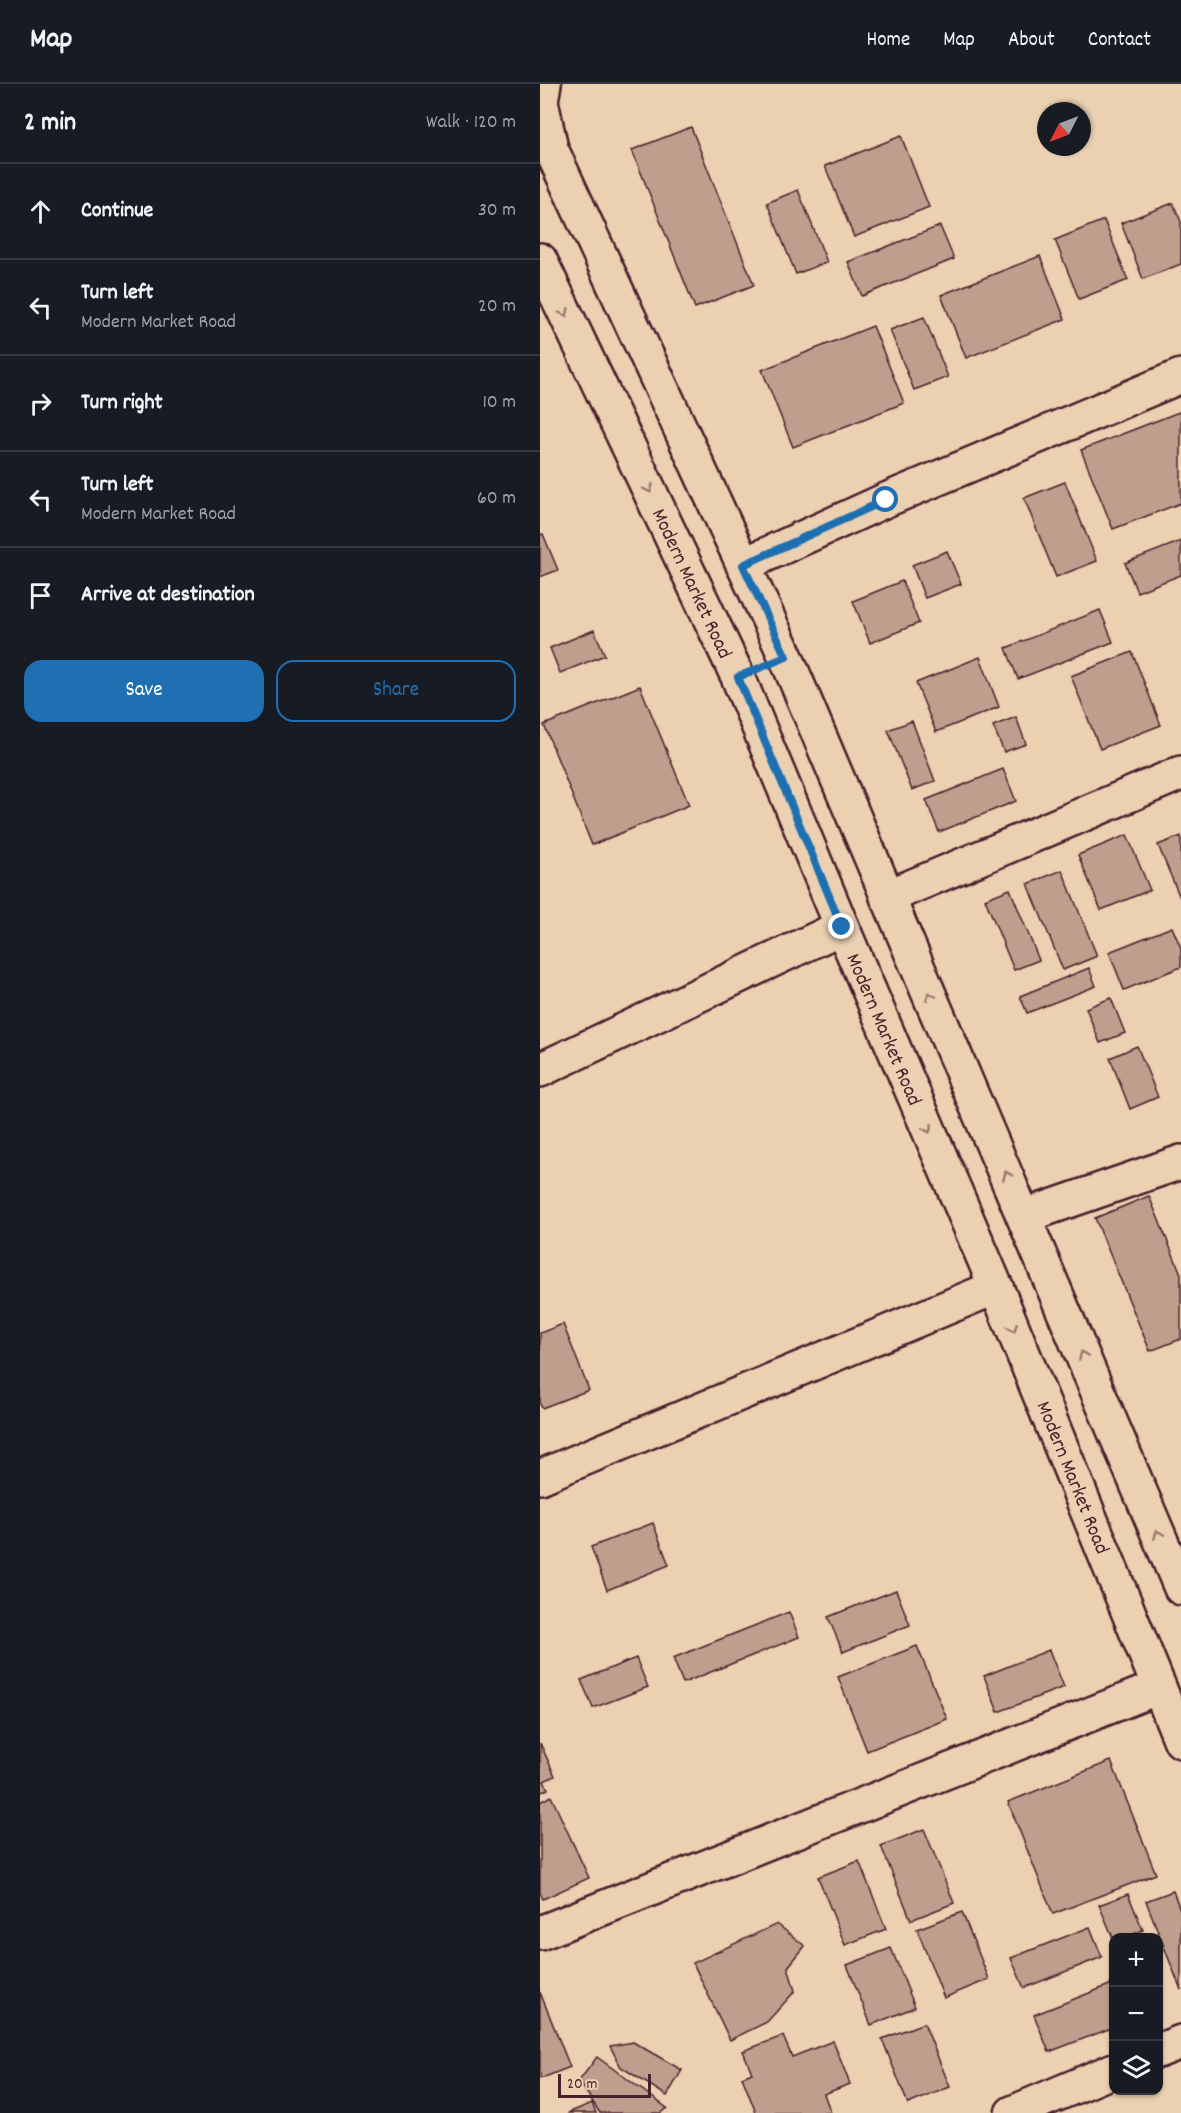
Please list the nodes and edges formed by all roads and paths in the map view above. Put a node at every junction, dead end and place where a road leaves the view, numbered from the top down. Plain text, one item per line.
1 (544, 84) edge
2 (546, 137) edge
3 (540, 260) edge
4 (1181, 376) edge
5 (743, 565) junction
6 (786, 657) junction
7 (738, 677) junction
8 (1181, 773) edge
9 (887, 897) junction
10 (842, 927) junction
11 (540, 1070) edge
12 (1181, 1162) edge
13 (1025, 1216) junction
14 (996, 1287) junction
15 (544, 1467) edge
16 (1181, 1588) edge
17 (1159, 1687) junction
18 (1181, 1741) edge
19 (540, 1933) edge
20 (1181, 2042) edge
21 (1163, 2049) edge
22 (1109, 2072) edge
23 (1012, 2113) edge

1 - 2 street
2 - 5 street
3 -> 7 street, Modern Market Road
4 - 5 street
5 - 6 street
6 - 7 street
6 - 9 street
7 - 10 street, Modern Market Road
8 - 9 street
13 -> 9 street
10 - 11 street
10 -> 14 street, Modern Market Road
12 - 13 street
16 -> 13 street
14 - 15 street
14 -> 17 street, Modern Market Road
17 - 18 street, Modern Market Road
17 - 19 street
20 - 21 street
22 - 23 street

